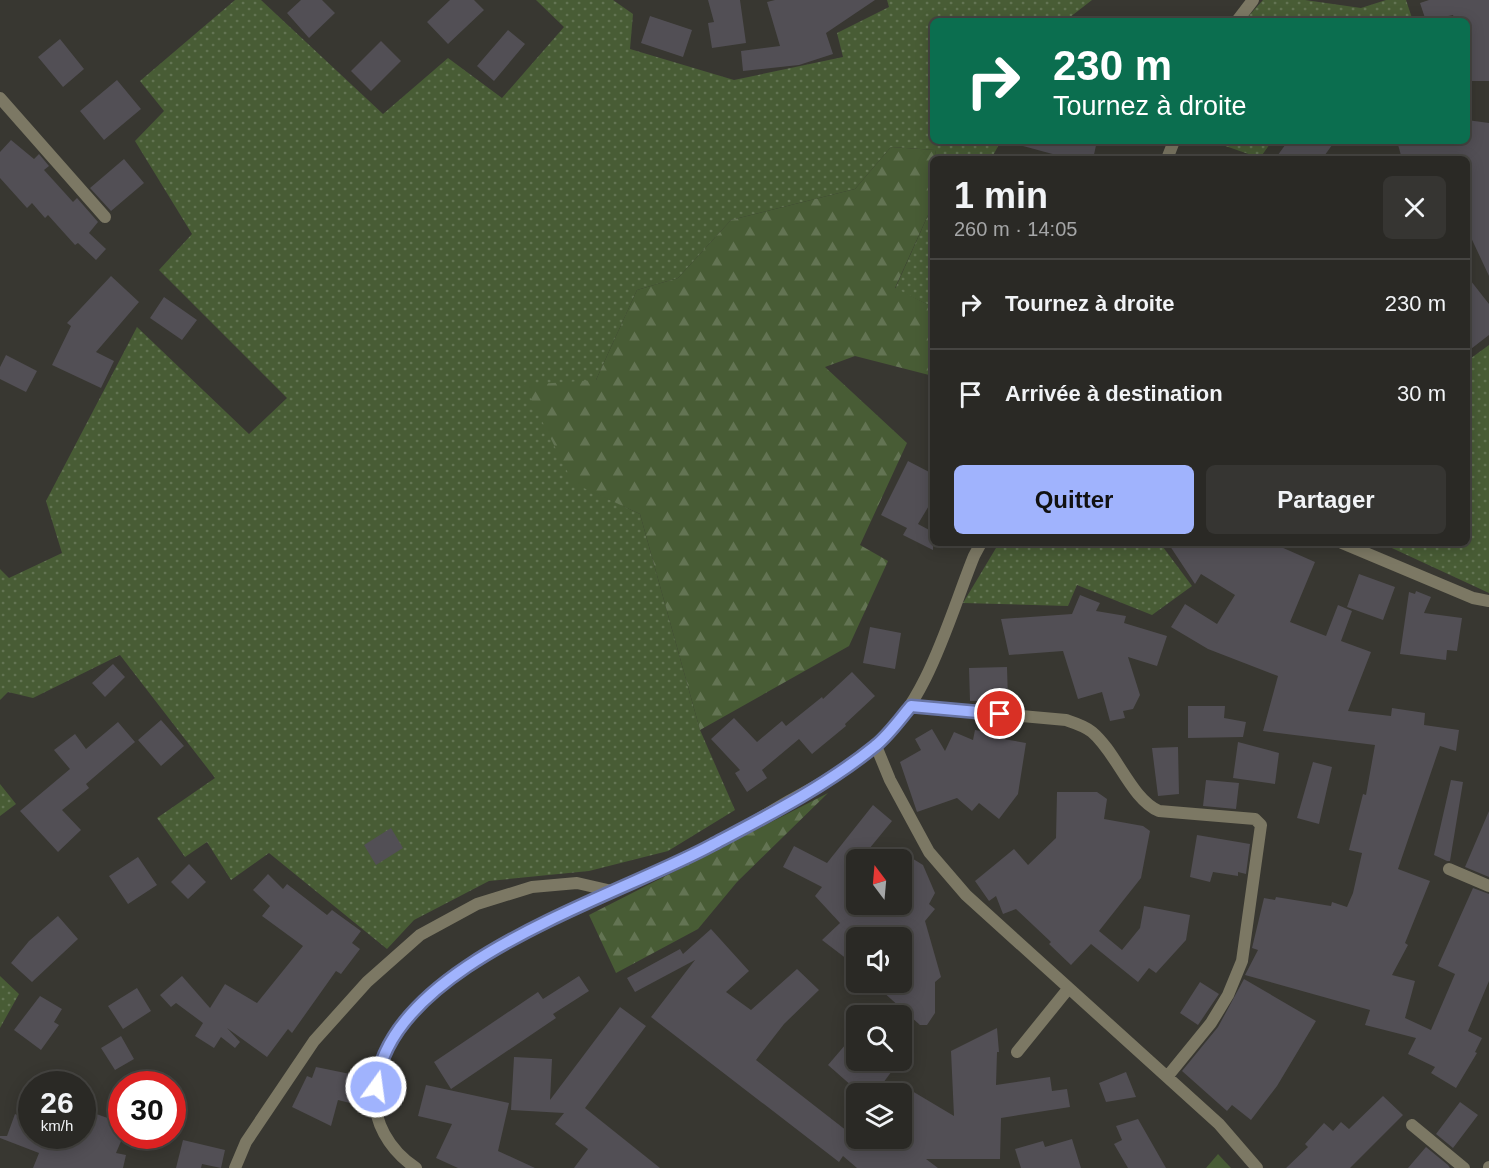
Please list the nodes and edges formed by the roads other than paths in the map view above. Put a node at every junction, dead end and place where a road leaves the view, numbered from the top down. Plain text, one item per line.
1 (1253, 0) edge
2 (1240, 18) edge
3 (0, 98) edge
4 (105, 217) dead end
5 (979, 546) edge
6 (1349, 546) edge
7 (1489, 601) edge
8 (911, 706) junction
9 (876, 746) junction
10 (1449, 869) dead end
11 (1489, 886) edge
12 (612, 891) junction
13 (1068, 988) junction
14 (1017, 1052) dead end
15 (1167, 1077) junction
16 (1412, 1125) dead end
17 (235, 1168) edge
18 (416, 1168) edge
19 (1257, 1168) edge
20 (1464, 1168) edge

1 - 2 street
3 - 4 street
5 - 8 street
6 - 7 street
8 - 9 street
8 - 15 street
9 - 12 street
9 - 13 street
10 - 11 street
12 - 17 street
12 - 18 street
13 - 14 street
13 - 15 street
15 - 19 street
16 - 20 street

